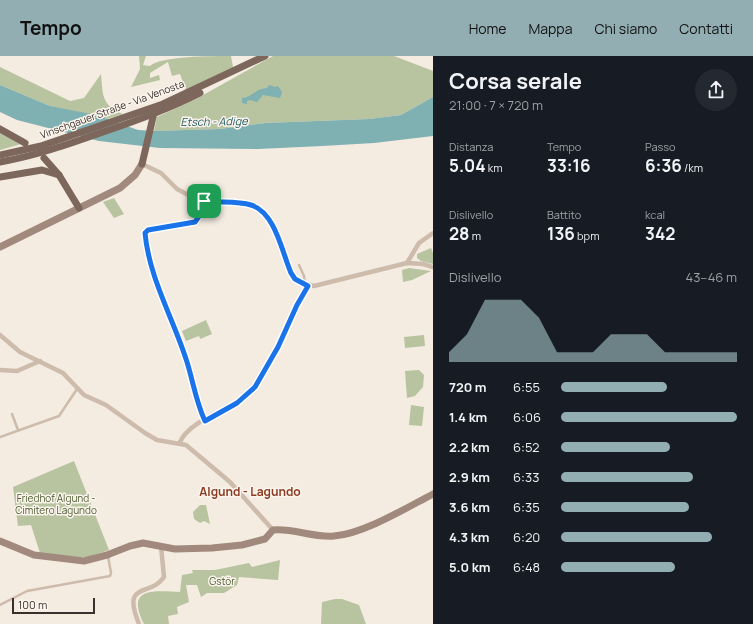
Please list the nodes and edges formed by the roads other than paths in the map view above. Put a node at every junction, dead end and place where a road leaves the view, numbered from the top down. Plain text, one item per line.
1 (265, 56) edge
2 (229, 74) junction
3 (152, 116) junction
4 (0, 129) edge
5 (25, 143) dead end
6 (0, 156) edge
7 (44, 158) dead end
8 (0, 162) edge
9 (142, 164) junction
10 (59, 175) junction
11 (0, 177) edge
12 (204, 201) junction
13 (79, 208) junction
14 (433, 233) edge
15 (0, 247) edge
16 (407, 263) junction
17 (299, 265) dead end
18 (433, 267) edge
19 (307, 286) junction
20 (0, 335) edge
21 (40, 361) junction
22 (0, 370) edge
23 (77, 389) junction
24 (12, 414) dead end
25 (205, 421) junction
26 (18, 430) junction
27 (0, 437) edge
28 (180, 442) junction
29 (433, 494) edge
30 (273, 530) junction
31 (0, 541) edge
32 (160, 546) junction
33 (107, 555) junction
34 (0, 605) edge
35 (139, 624) edge

1 - 2 main road, Vinschgauer Straße - Via Venosta
2 - 3 main road, Vinschgauer Straße - Via Venosta
2 - 6 main road, Vinschgauer Straße - Via Venosta
3 - 8 main road, Vinschgauer Straße - Via Venosta
3 - 9 main road
4 - 5 main road
7 - 10 main road
9 - 12 street
9 - 13 main road
10 - 11 main road
10 - 13 main road
12 - 19 street
12 - 25 street
13 - 15 main road
14 - 16 street
16 - 18 street
16 - 19 street
17 - 19 lane
19 - 25 street
20 - 21 street
21 - 22 street
21 - 23 street
23 - 26 lane
23 - 28 street
24 - 26 lane
25 - 28 street
26 - 27 lane
28 - 30 street
29 - 30 main road
30 - 32 main road
31 - 33 main road
32 - 33 main road
32 - 35 street
33 - 34 lane

